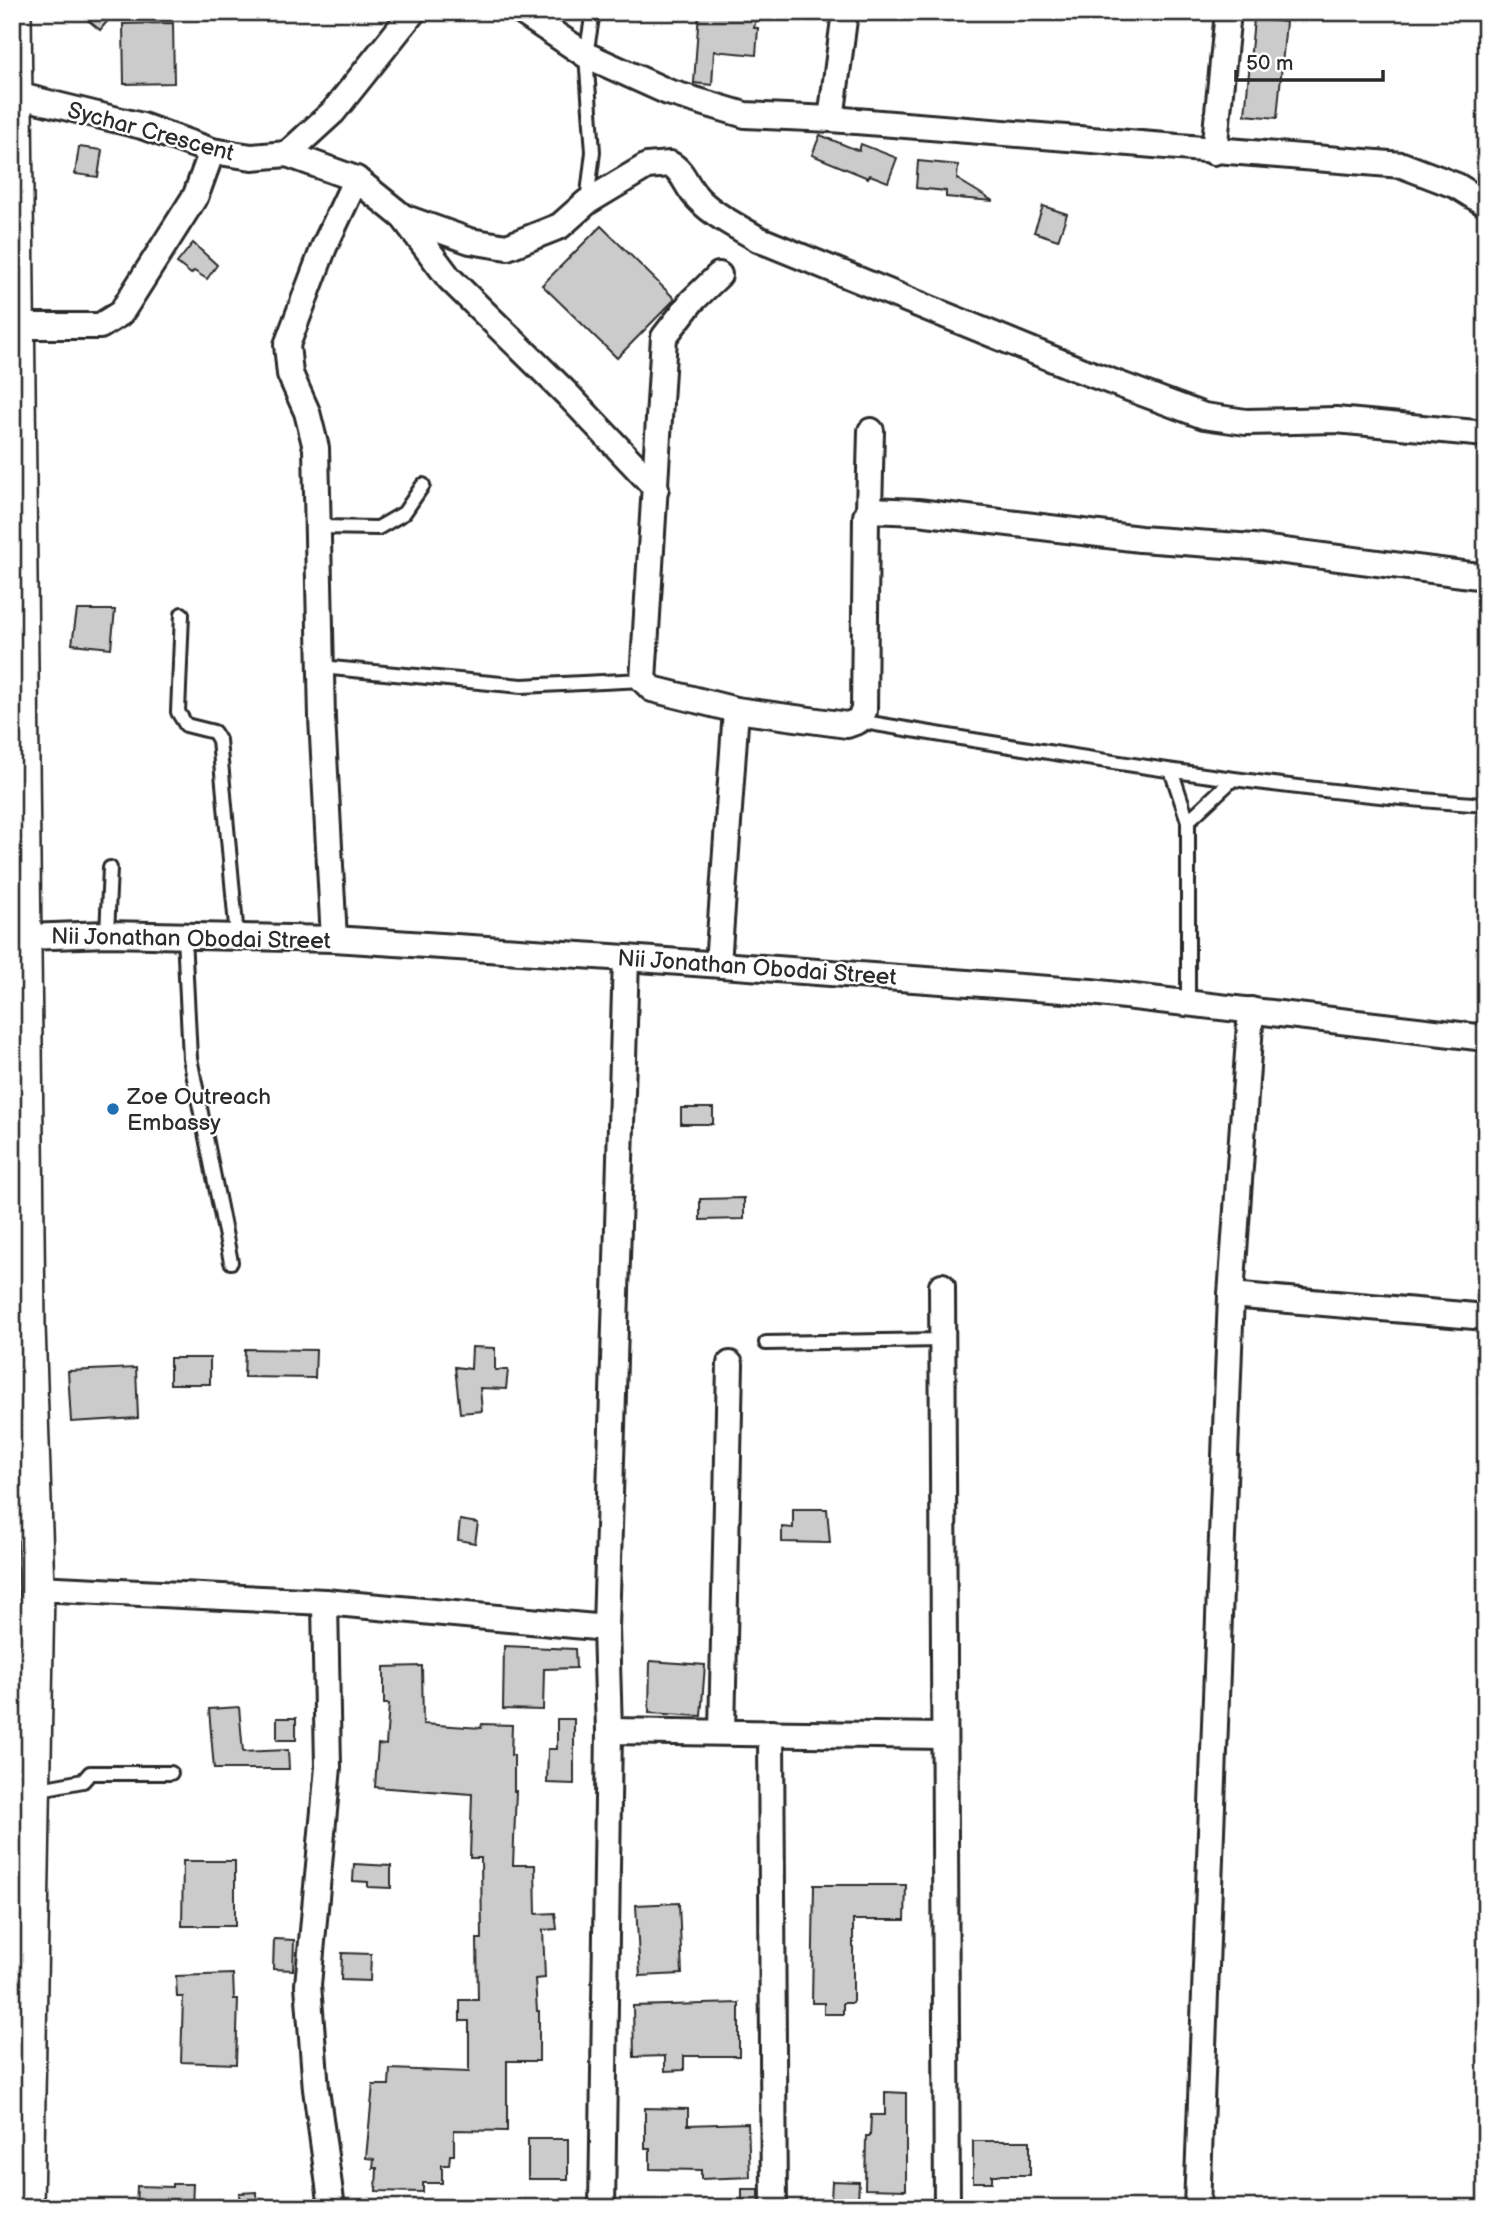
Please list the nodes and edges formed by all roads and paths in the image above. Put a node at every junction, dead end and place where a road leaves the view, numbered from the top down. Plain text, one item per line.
1 (14, 12) edge
2 (413, 12) edge
3 (522, 12) edge
4 (593, 12) edge
5 (845, 12) edge
6 (1228, 12) edge
7 (586, 55) junction
8 (16, 95) junction
9 (831, 119) junction
10 (212, 151) junction
11 (1214, 152) junction
12 (287, 154) junction
13 (356, 178) junction
14 (587, 202) junction
15 (1486, 204) edge
16 (403, 217) junction
17 (719, 275) dead end
18 (18, 326) junction
19 (871, 432) dead end
20 (1486, 434) edge
21 (424, 485) dead end
22 (656, 488) junction
23 (870, 510) junction
24 (318, 527) junction
25 (1486, 577) edge
26 (182, 614) dead end
27 (321, 667) junction
28 (643, 680) junction
29 (736, 709) junction
30 (858, 721) junction
31 (1172, 773) junction
32 (1232, 780) junction
33 (1486, 805) edge
34 (1188, 821) junction
35 (110, 868) dead end
36 (107, 934) junction
37 (184, 936) junction
38 (26, 937) junction
39 (237, 937) junction
40 (334, 939) junction
41 (626, 958) junction
42 (718, 964) junction
43 (1188, 1003) junction
44 (1251, 1010) junction
45 (1486, 1038) edge
46 (231, 1262) dead end
47 (942, 1286) dead end
48 (1231, 1294) junction
49 (1486, 1317) edge
50 (942, 1340) junction
51 (766, 1343) dead end
52 (730, 1364) dead end
53 (37, 1588) junction
54 (325, 1602) junction
55 (606, 1628) junction
56 (23, 1662) edge
57 (609, 1731) junction
58 (722, 1732) junction
59 (771, 1733) junction
60 (944, 1735) junction
61 (172, 1773) dead end
62 (35, 1790) junction
63 (26, 2208) edge
64 (332, 2208) edge
65 (602, 2208) edge
66 (774, 2208) edge
67 (947, 2208) edge
68 (1197, 2208) edge

1 - 8 main road
2 - 12 street
3 - 7 street
4 - 7 lane
5 - 9 street
6 - 11 street
7 - 9 street
7 - 14 lane
8 - 10 street, Sychar Crescent
8 - 18 main road
9 - 11 street
10 - 12 street, Sychar Crescent
10 - 18 street
11 - 15 street
12 - 13 street
13 - 16 street
13 - 24 street
14 - 16 street
14 - 20 street
16 - 22 street
17 - 22 street
18 - 38 main road
19 - 23 street
21 - 24 lane
22 - 28 street
23 - 25 street
23 - 30 street
24 - 27 street
26 - 39 lane
27 - 28 lane
27 - 40 street
28 - 29 street
29 - 30 street
29 - 42 street
30 - 31 lane
31 - 32 lane
31 - 34 lane
32 - 33 lane
32 - 34 lane
34 - 43 lane
35 - 36 lane
36 - 37 street, Nii Jonathan Obodai Street
36 - 38 street, Nii Jonathan Obodai Street
37 - 39 street, Nii Jonathan Obodai Street
37 - 46 lane
38 - 53 main road
39 - 40 street, Nii Jonathan Obodai Street
40 - 41 street, Nii Jonathan Obodai Street
41 - 42 street, Nii Jonathan Obodai Street
41 - 55 street
42 - 43 street, Nii Jonathan Obodai Street
43 - 44 street, Nii Jonathan Obodai Street
44 - 45 street, Nii Jonathan Obodai Street
44 - 48 street
47 - 50 street
48 - 49 street
48 - 68 street
50 - 51 lane
50 - 60 street
52 - 58 street
53 - 54 street
53 - 56 main road
54 - 55 street
54 - 64 street
55 - 57 street
56 - 62 main road
57 - 58 street
57 - 65 street
58 - 59 street
59 - 60 street
59 - 66 street
60 - 67 street
61 - 62 lane
62 - 63 main road

